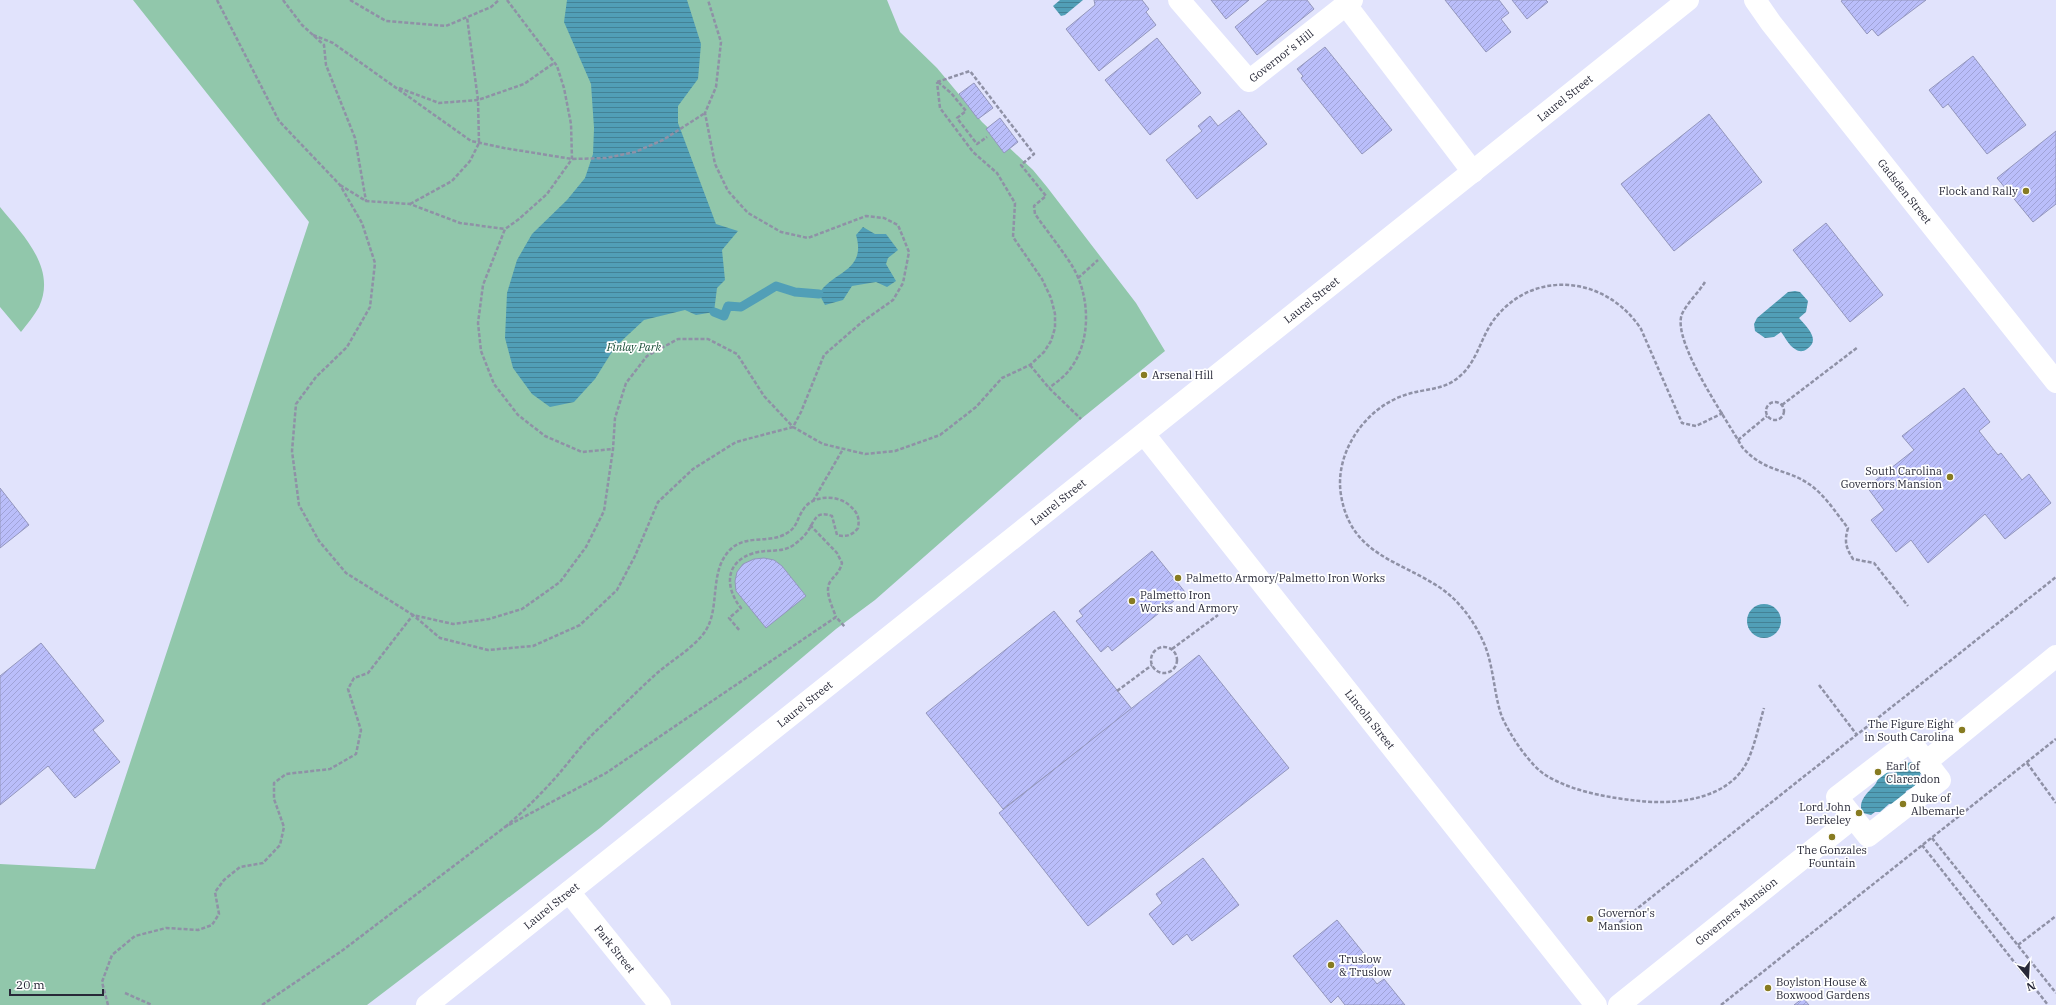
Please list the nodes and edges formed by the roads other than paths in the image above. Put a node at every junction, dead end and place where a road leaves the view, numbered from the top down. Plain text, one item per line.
1 (1179, 0) edge
2 (1688, 0) edge
3 (1755, 0) edge
4 (1343, 4) edge
5 (1472, 172) junction
6 (2056, 382) edge
7 (1144, 434) junction
8 (2056, 656) edge
9 (1926, 762) junction
10 (1853, 818) junction
11 (569, 892) junction
12 (427, 1005) edge
13 (660, 1005) edge
14 (1596, 1005) edge
15 (1619, 1005) edge

1 - 4 street, Governor's Hill
2 - 5 street, Laurel Street
3 - 6 street, Gadsden Street
4 - 5 street, Governor's Hill
5 - 7 street, Laurel Street
7 - 11 street, Laurel Street
7 - 14 street, Lincoln Street
8 - 9 street
9 - 10 street
9 - 10 street
10 - 15 street, Governers Mansion
11 - 12 street, Laurel Street
11 - 13 street, Park Street

